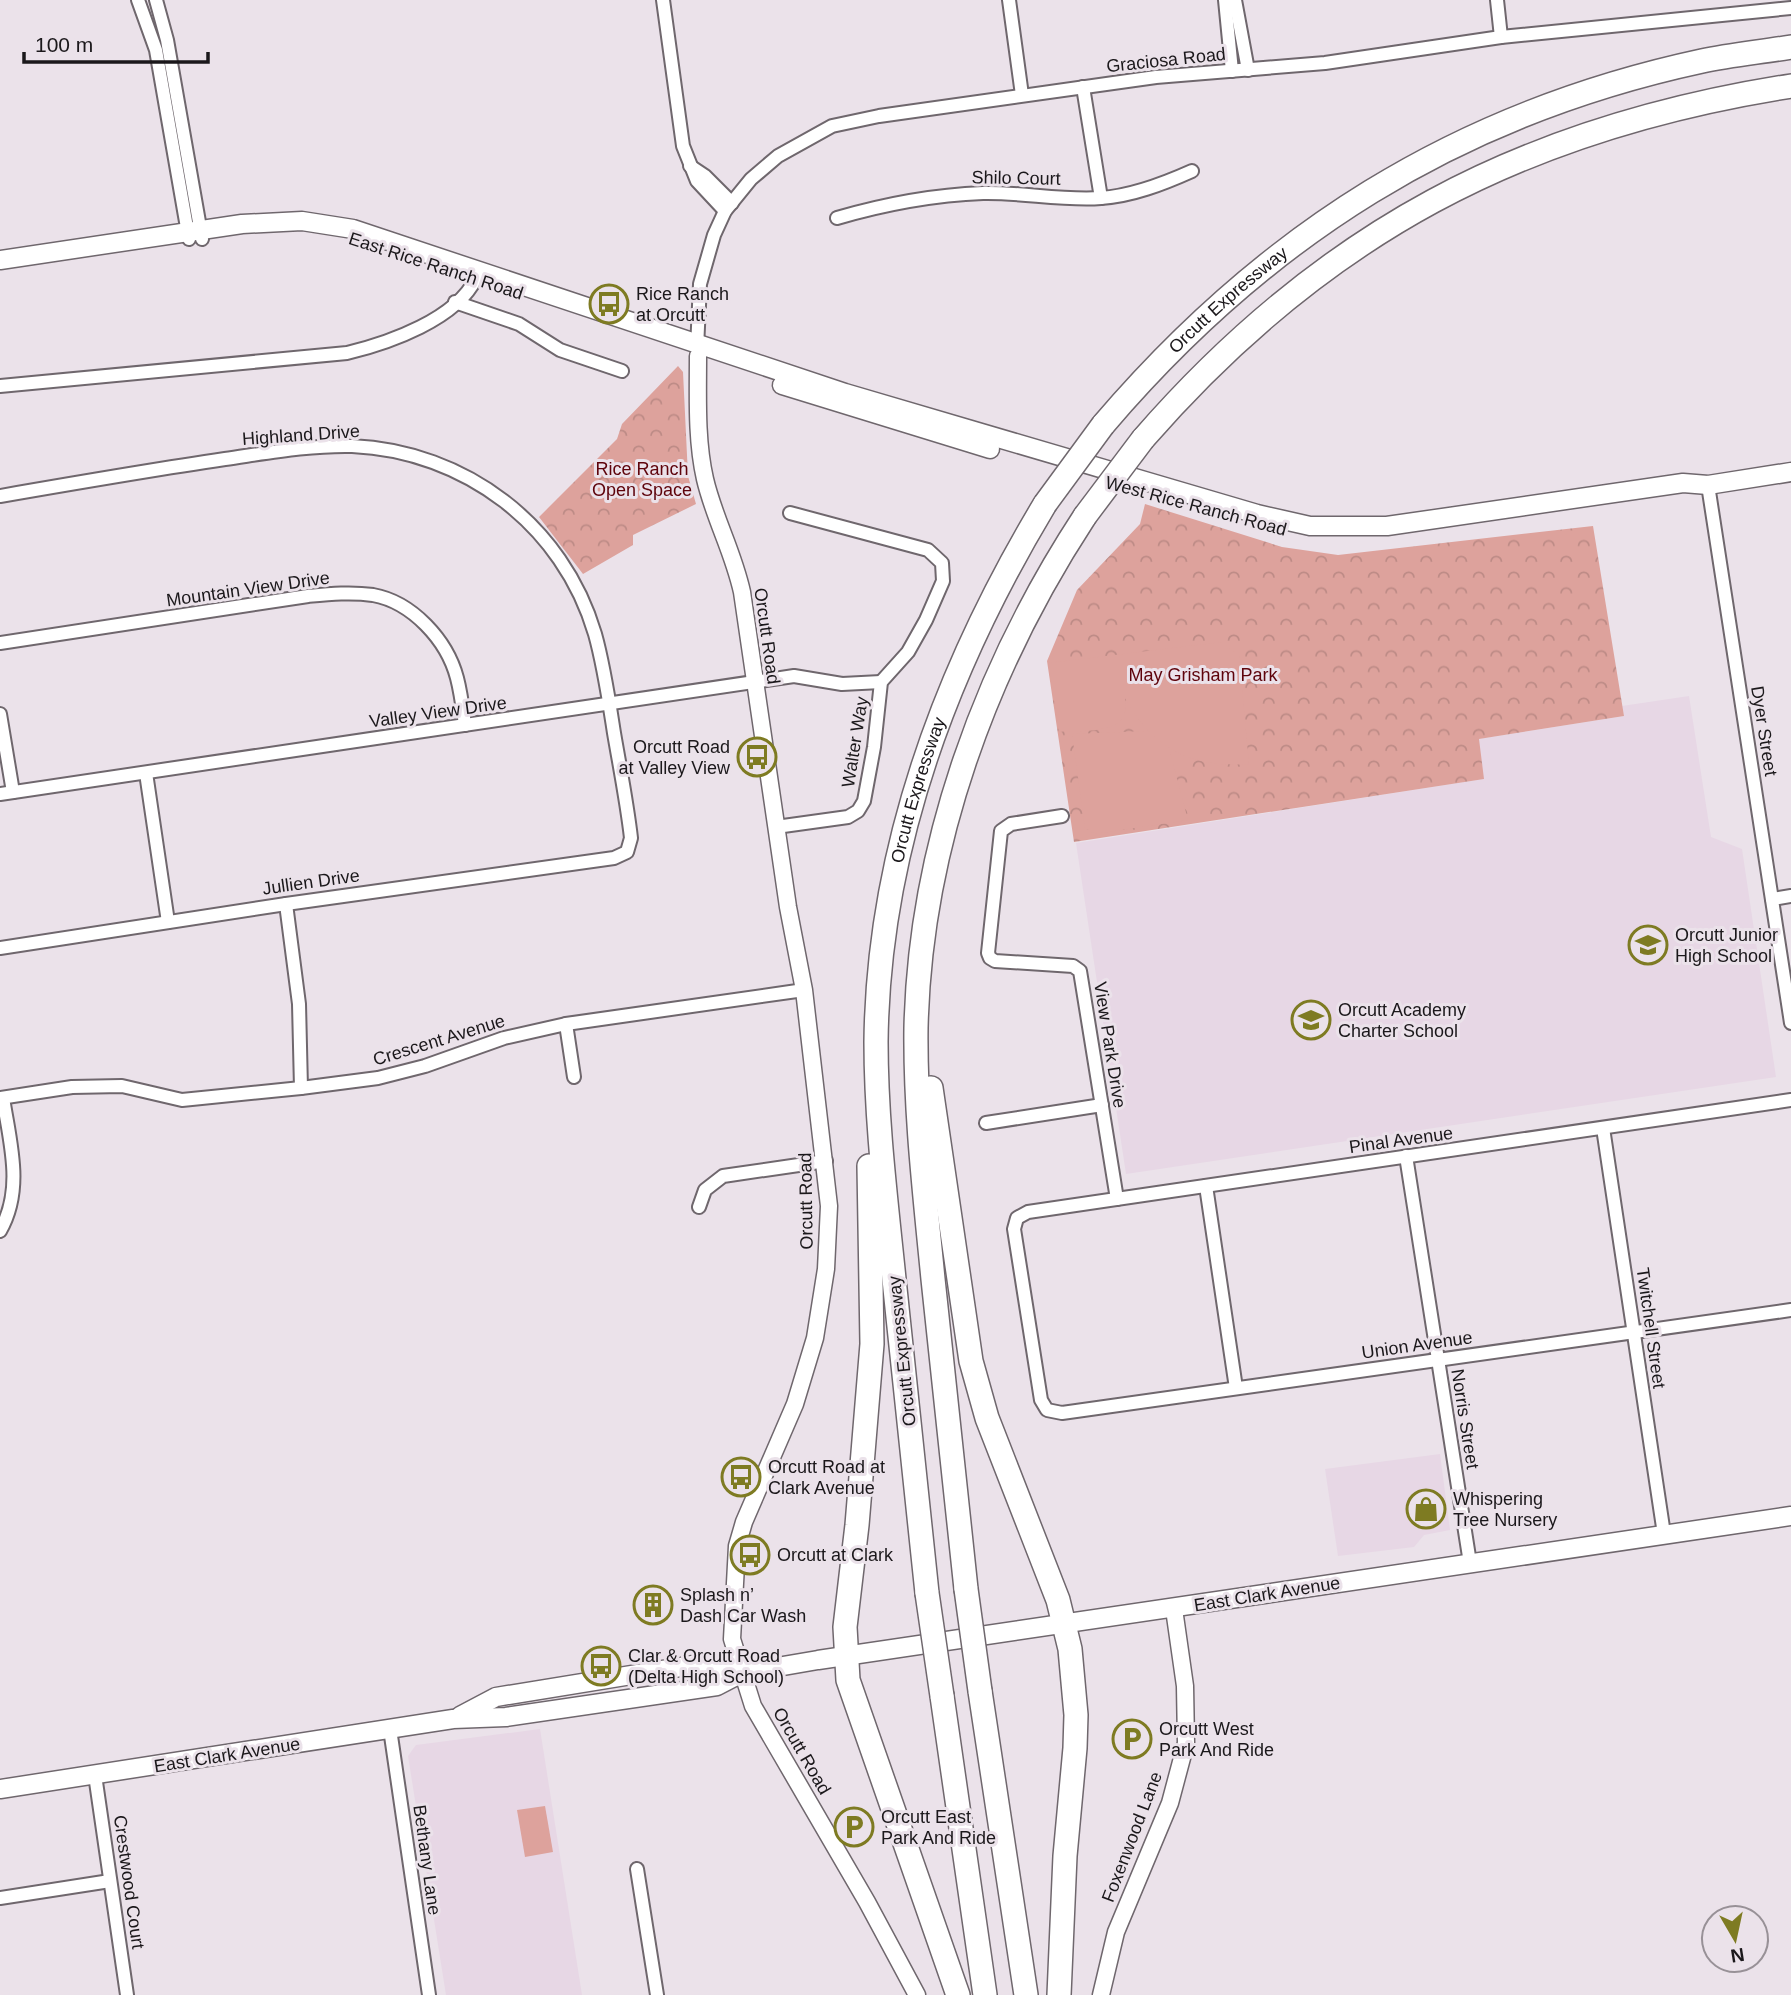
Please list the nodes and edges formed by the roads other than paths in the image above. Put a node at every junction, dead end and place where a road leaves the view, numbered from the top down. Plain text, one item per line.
1 (138, 0) edge
2 (156, 0) edge
3 (663, 0) edge
4 (1009, 0) edge
5 (1225, 0) edge
6 (1235, 0) edge
7 (1497, 0) edge
8 (1791, 8) edge
9 (1501, 37) junction
10 (1791, 47) edge
11 (1248, 69) junction
12 (1232, 71) junction
13 (1791, 86) edge
14 (1083, 87) junction
15 (1022, 95) junction
16 (1192, 171) dead end
17 (1101, 198) junction
18 (728, 207) junction
19 (836, 218) dead end
20 (195, 235) junction
21 (0, 260) edge
22 (0, 269) edge
23 (476, 278) junction
24 (456, 302) junction
25 (697, 350) junction
26 (622, 371) dead end
27 (0, 386) edge
28 (1791, 472) edge
29 (1708, 485) junction
30 (0, 496) edge
31 (790, 513) dead end
32 (0, 643) edge
33 (754, 682) junction
34 (881, 682) junction
35 (609, 705) junction
36 (0, 714) edge
37 (465, 726) junction
38 (146, 773) junction
39 (6, 793) edge
40 (1062, 816) dead end
41 (776, 828) junction
42 (626, 852) joint
43 (1791, 896) edge
44 (1772, 899) junction
45 (286, 904) junction
46 (926, 920) junction
47 (168, 922) junction
48 (0, 948) edge
49 (804, 990) junction
50 (1791, 1023) edge
51 (565, 1024) junction
52 (876, 1041) junction
53 (574, 1077) dead end
54 (302, 1088) junction
55 (1, 1098) edge
56 (1791, 1100) edge
57 (1102, 1105) junction
58 (986, 1123) dead end
59 (1604, 1128) junction
60 (1406, 1157) junction
61 (826, 1161) junction
62 (1206, 1186) junction
63 (1117, 1199) junction
64 (699, 1207) dead end
65 (0, 1231) edge
66 (1791, 1310) edge
67 (1634, 1332) junction
68 (1438, 1360) junction
69 (1236, 1388) junction
70 (1047, 1410) joint
71 (1791, 1516) edge
72 (1664, 1534) junction
73 (1470, 1563) junction
74 (1174, 1609) junction
75 (1066, 1624) junction
76 (845, 1656) junction
77 (742, 1673) junction
78 (390, 1729) junction
79 (96, 1775) junction
80 (0, 1789) edge
81 (637, 1869) dead end
82 (110, 1881) junction
83 (0, 1898) edge
84 (128, 1995) edge
85 (429, 1995) edge
86 (657, 1995) edge
87 (917, 1995) edge
88 (958, 1995) edge
89 (985, 1995) edge
90 (1026, 1995) edge
91 (1059, 1995) edge
92 (1101, 1995) edge

1 - 20 street
2 - 20 street
3 - 18 street
4 - 15 street
5 - 12 street
6 - 11 street
7 - 9 street
8 - 9 street, Graciosa Road
9 - 11 street, Graciosa Road
10 - 52 highway, Orcutt Expressway, bridge
11 - 12 street, Graciosa Road
12 - 14 street, Graciosa Road
13 - 46 highway, Orcutt Expressway, bridge
14 - 15 street, Graciosa Road
14 - 17 street
15 - 18 street, Graciosa Road
16 - 17 street, Shilo Court
17 - 19 street, Shilo Court
18 - 25 street, Graciosa Road
20 - 21 main road, East Rice Ranch Road
20 - 22 main road, East Rice Ranch Road
20 - 23 main road, East Rice Ranch Road
20 - 25 main road, East Rice Ranch Road
23 - 24 street
23 - 25 main road, East Rice Ranch Road
24 - 26 street
24 - 27 street
25 - 29 main road, West Rice Ranch Road
25 - 33 street, Orcutt Road
28 - 29 main road, West Rice Ranch Road
29 - 44 street, Dyer Street
30 - 35 street, Highland Drive
31 - 34 street, Walter Way
32 - 37 street, Mountain View Drive
33 - 34 street, Valley View Drive
33 - 35 street, Valley View Drive
33 - 41 street, Orcutt Road
34 - 41 street, Walter Way
35 - 37 street, Valley View Drive
35 - 42 street, Highland Drive
36 - 39 street
37 - 38 street, Valley View Drive
38 - 39 street, Valley View Drive
38 - 47 street
40 - 57 street, View Park Drive
41 - 49 street, Orcutt Road
42 - 45 street, Jullien Drive
43 - 44 street
44 - 50 street, Dyer Street
45 - 47 street, Jullien Drive
45 - 54 street
46 - 75 highway
46 - 90 highway, Orcutt Expressway, bridge
47 - 48 street, Jullien Drive
49 - 51 street, Crescent Avenue
49 - 61 street, Orcutt Road
51 - 53 street
51 - 54 street, Crescent Avenue
52 - 76 highway
52 - 89 highway, Orcutt Expressway, bridge
54 - 55 street, Crescent Avenue
55 - 65 street
56 - 59 street, Pinal Avenue
57 - 58 street
57 - 63 street, View Park Drive
59 - 60 street, Pinal Avenue
59 - 67 street, Twitchell Street
60 - 62 street, Pinal Avenue
60 - 68 street, Norris Street
61 - 64 street
61 - 77 street, Orcutt Road
62 - 63 street, Pinal Avenue
62 - 69 street
63 - 70 street, Pinal Avenue
66 - 67 street, Union Avenue
67 - 68 street, Union Avenue
67 - 72 street, Twitchell Street
68 - 69 street, Union Avenue
68 - 73 street, Norris Street
69 - 70 street, Union Avenue
71 - 72 main road, East Clark Avenue
72 - 73 main road, East Clark Avenue
73 - 74 main road, East Clark Avenue
74 - 75 main road, East Clark Avenue
74 - 92 street, Foxenwood Lane
75 - 76 main road, East Clark Avenue
75 - 91 highway
76 - 77 main road, East Clark Avenue
76 - 88 highway
77 - 78 main road, East Clark Avenue
77 - 87 street, Orcutt Road
78 - 79 main road, East Clark Avenue
78 - 85 street, Bethany Lane
79 - 80 main road, East Clark Avenue
79 - 82 street, Crestwood Court
81 - 86 street
82 - 83 street
82 - 84 street, Crestwood Court

